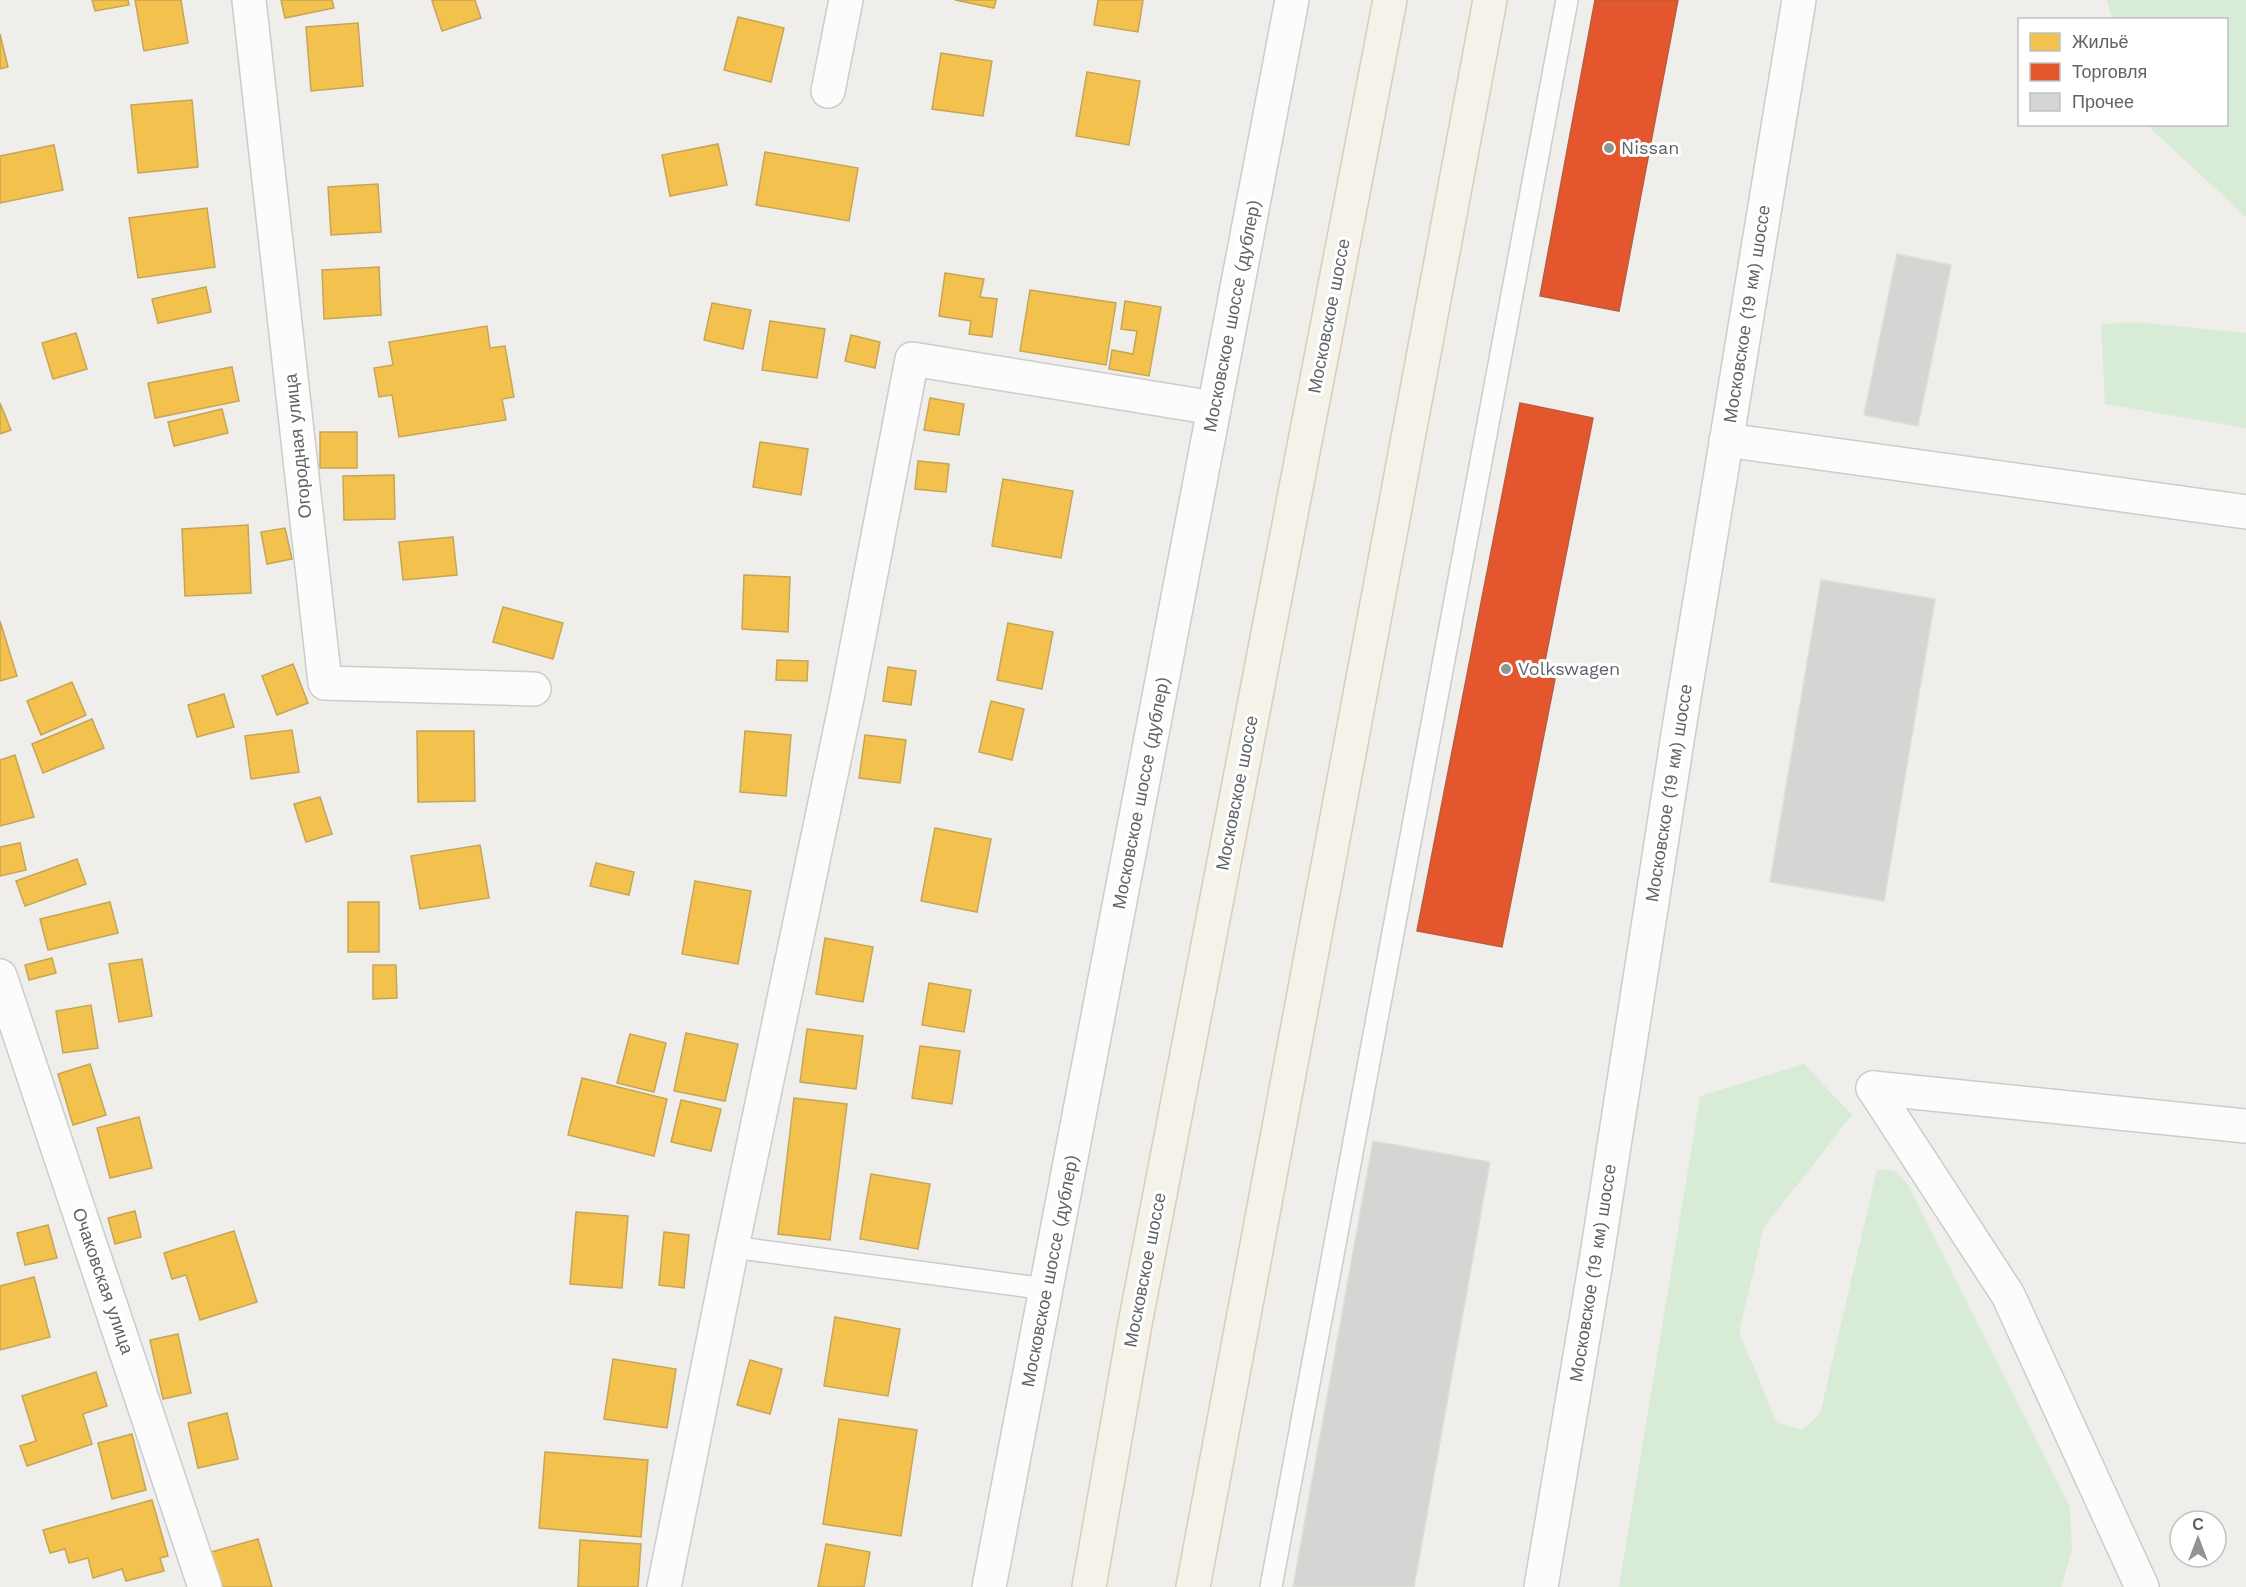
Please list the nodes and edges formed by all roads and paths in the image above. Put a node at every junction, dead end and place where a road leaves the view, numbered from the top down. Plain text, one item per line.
1 (249, 0) edge
2 (846, 0) edge
3 (1292, 0) edge
4 (1390, 0) edge
5 (1490, 0) edge
6 (1567, 0) edge
7 (1799, 0) edge
8 (828, 91) dead end
9 (1214, 408) junction
10 (1726, 440) junction
11 (2246, 512) edge
12 (534, 689) dead end
13 (0, 976) edge
14 (2246, 1126) edge
15 (732, 1247) junction
16 (1046, 1289) junction
17 (205, 1587) edge
18 (664, 1587) edge
19 (989, 1587) edge
20 (1089, 1587) edge
21 (1193, 1587) edge
22 (1271, 1587) edge
23 (1541, 1587) edge
24 (2142, 1587) edge

1 - 12 street, Огородная улица
2 - 8 street
3 - 9 street, Московское шоссе (дублер)
4 - 20 main road, Московское шоссе
5 - 21 main road
6 - 22 lane
7 - 10 street, Московское (19 км) шоссе
9 - 15 street
9 - 16 street, Московское шоссе (дублер)
10 - 11 street
10 - 23 street, Московское (19 км) шоссе
13 - 17 street, Очаковская улица
14 - 24 street
15 - 16 lane
15 - 18 street
16 - 19 street, Московское шоссе (дублер)

